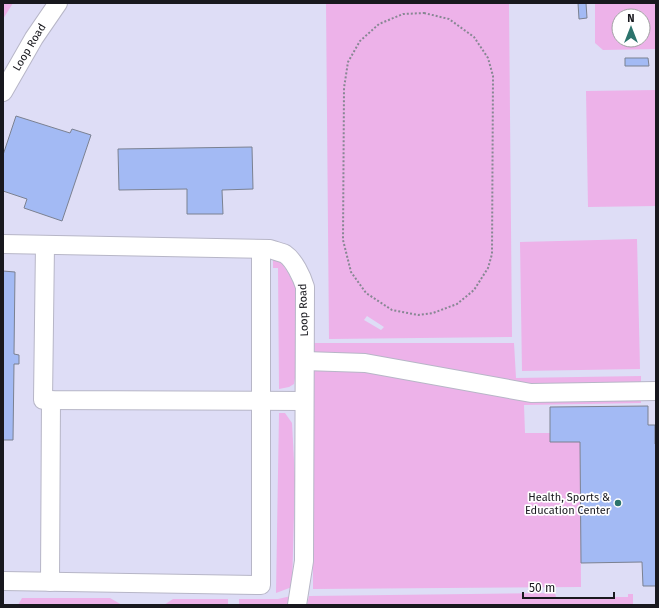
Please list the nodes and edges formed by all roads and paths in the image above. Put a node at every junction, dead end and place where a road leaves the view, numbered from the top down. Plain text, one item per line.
1 (58, 3) edge
2 (348, 62) joint
3 (3, 92) edge
4 (3, 244) edge
5 (45, 245) junction
6 (261, 249) junction
7 (305, 361) junction
8 (656, 391) edge
9 (51, 400) junction
10 (261, 401) junction
11 (304, 401) junction
12 (3, 581) edge
13 (50, 582) junction
14 (298, 605) edge

1 - 3 lane, Loop Road
2 - 2 path
4 - 5 lane, Loop Road
5 - 6 lane, Loop Road
5 - 9 lane
6 - 7 lane, Loop Road
6 - 10 lane
7 - 8 lane
7 - 11 lane, Loop Road
9 - 10 lane
9 - 13 lane
10 - 11 lane
10 - 13 lane
11 - 14 lane, Loop Road
12 - 13 lane

